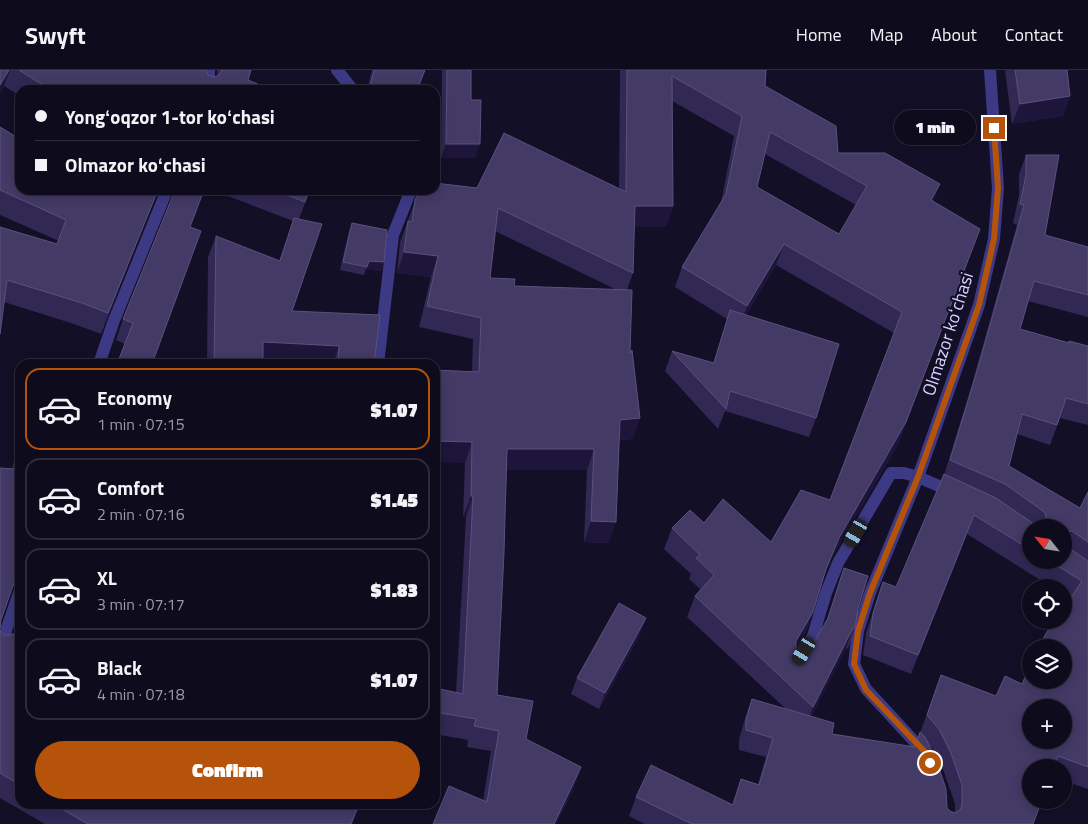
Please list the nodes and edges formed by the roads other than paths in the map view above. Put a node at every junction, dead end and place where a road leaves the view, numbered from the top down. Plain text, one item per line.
1 (208, 70) edge
2 (338, 70) edge
3 (990, 70) edge
4 (208, 85) edge
5 (349, 85) edge
6 (165, 195) edge
7 (409, 195) edge
8 (101, 359) edge
9 (379, 359) edge
10 (918, 477) junction
11 (968, 499) edge
12 (15, 605) edge
13 (1, 646) edge
14 (14, 649) edge
15 (796, 665) edge
16 (932, 767) edge

1 - 4 street
2 - 5 street
3 - 10 street, Olmazor koʻchasi
6 - 8 street
7 - 9 street
10 - 11 street
10 - 15 street
10 - 16 street, Olmazor koʻchasi
12 - 13 street
13 - 14 street

